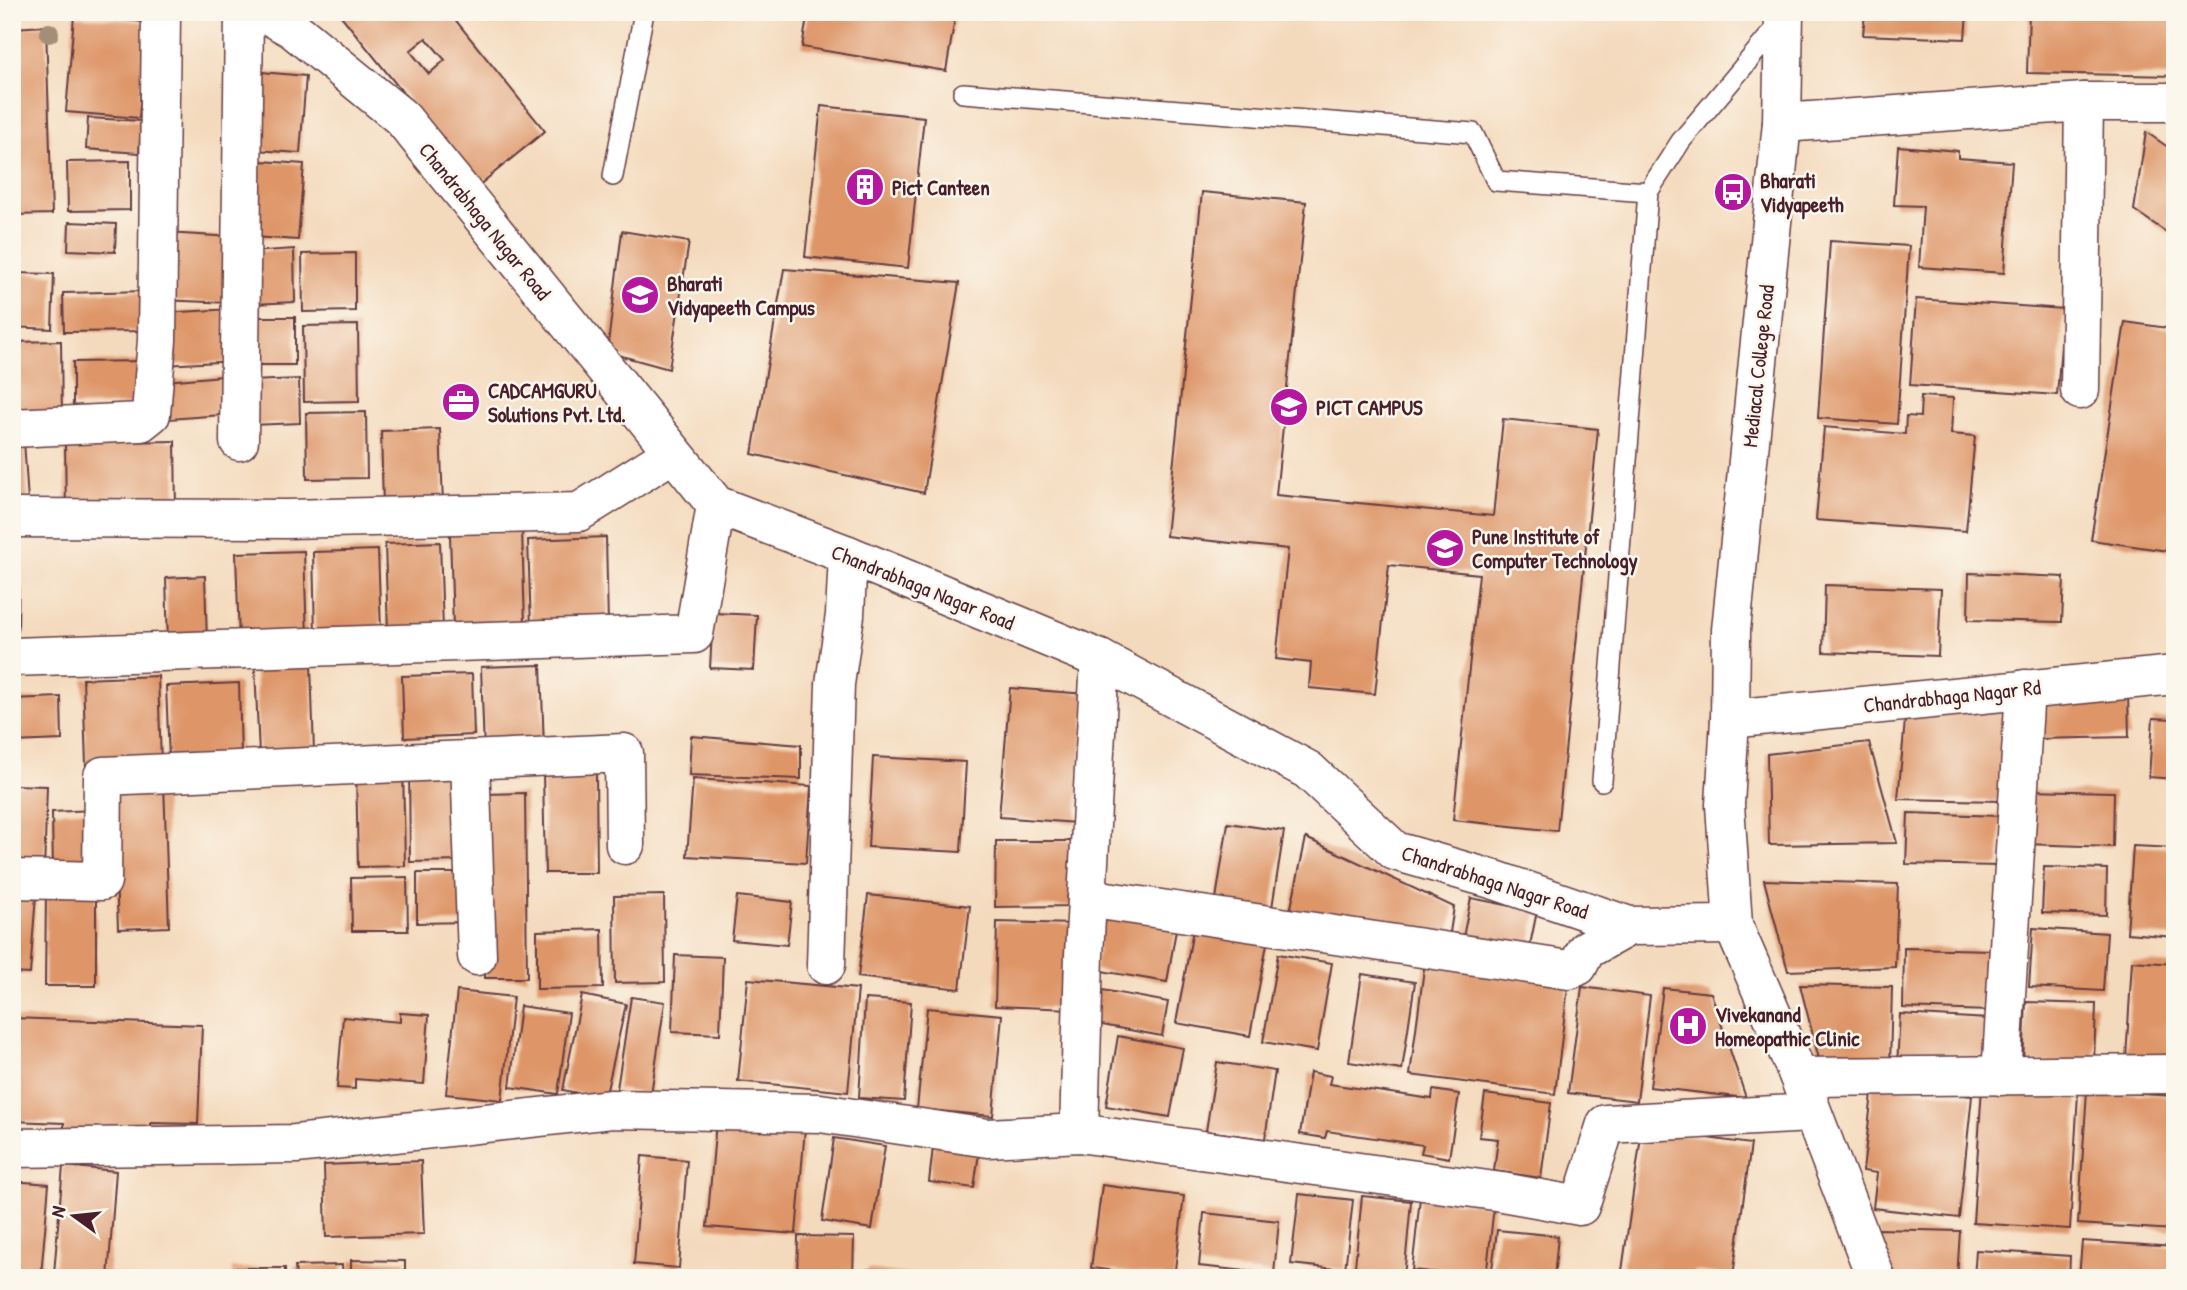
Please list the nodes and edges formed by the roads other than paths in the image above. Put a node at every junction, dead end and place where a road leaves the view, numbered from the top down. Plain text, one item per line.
1 (159, 12) edge
2 (244, 12) edge
3 (264, 12) edge
4 (644, 12) edge
5 (1784, 16) edge
6 (963, 93) dead end
7 (2084, 102) junction
8 (2175, 102) edge
9 (1782, 122) junction
10 (613, 176) dead end
11 (1648, 192) junction
12 (2080, 390) dead end
13 (12, 428) edge
14 (239, 441) dead end
15 (673, 453) junction
16 (716, 505) junction
17 (12, 518) edge
18 (848, 555) junction
19 (12, 656) edge
20 (1100, 659) junction
21 (2175, 675) edge
22 (2025, 689) junction
23 (1730, 719) junction
24 (470, 760) junction
25 (1602, 781) dead end
26 (625, 845) dead end
27 (12, 879) edge
28 (1087, 898) junction
29 (1733, 925) junction
30 (1629, 926) junction
31 (477, 956) dead end
32 (826, 965) dead end
33 (2175, 1074) edge
34 (2001, 1076) junction
35 (1798, 1077) junction
36 (1812, 1114) junction
37 (1079, 1133) junction
38 (12, 1148) edge
39 (1876, 1278) edge

1 - 13 street
2 - 14 street
3 - 15 street, Chandrabhaga Nagar Road
4 - 10 lane
5 - 9 street, Mediacal College Road
5 - 11 lane
6 - 11 lane
7 - 8 street
7 - 9 street
7 - 12 street
9 - 23 street, Mediacal College Road
11 - 25 lane
15 - 16 street, Chandrabhaga Nagar Road
15 - 17 street
16 - 18 street, Chandrabhaga Nagar Road
16 - 19 street
18 - 20 street, Chandrabhaga Nagar Road
18 - 32 street
20 - 28 street
20 - 30 street, Chandrabhaga Nagar Road
21 - 22 street, Chandrabhaga Nagar Rd
22 - 23 street, Chandrabhaga Nagar Rd
22 - 34 street
23 - 29 street, Mediacal College Road
24 - 26 street
24 - 27 street
24 - 31 street
28 - 30 street
28 - 37 street
29 - 30 street, Chandrabhaga Nagar Road
29 - 35 street, Mediacal College Road
33 - 34 street
34 - 35 street
35 - 36 street, Mediacal College Road
36 - 37 street
36 - 39 street, Mediacal College Road
37 - 38 street

